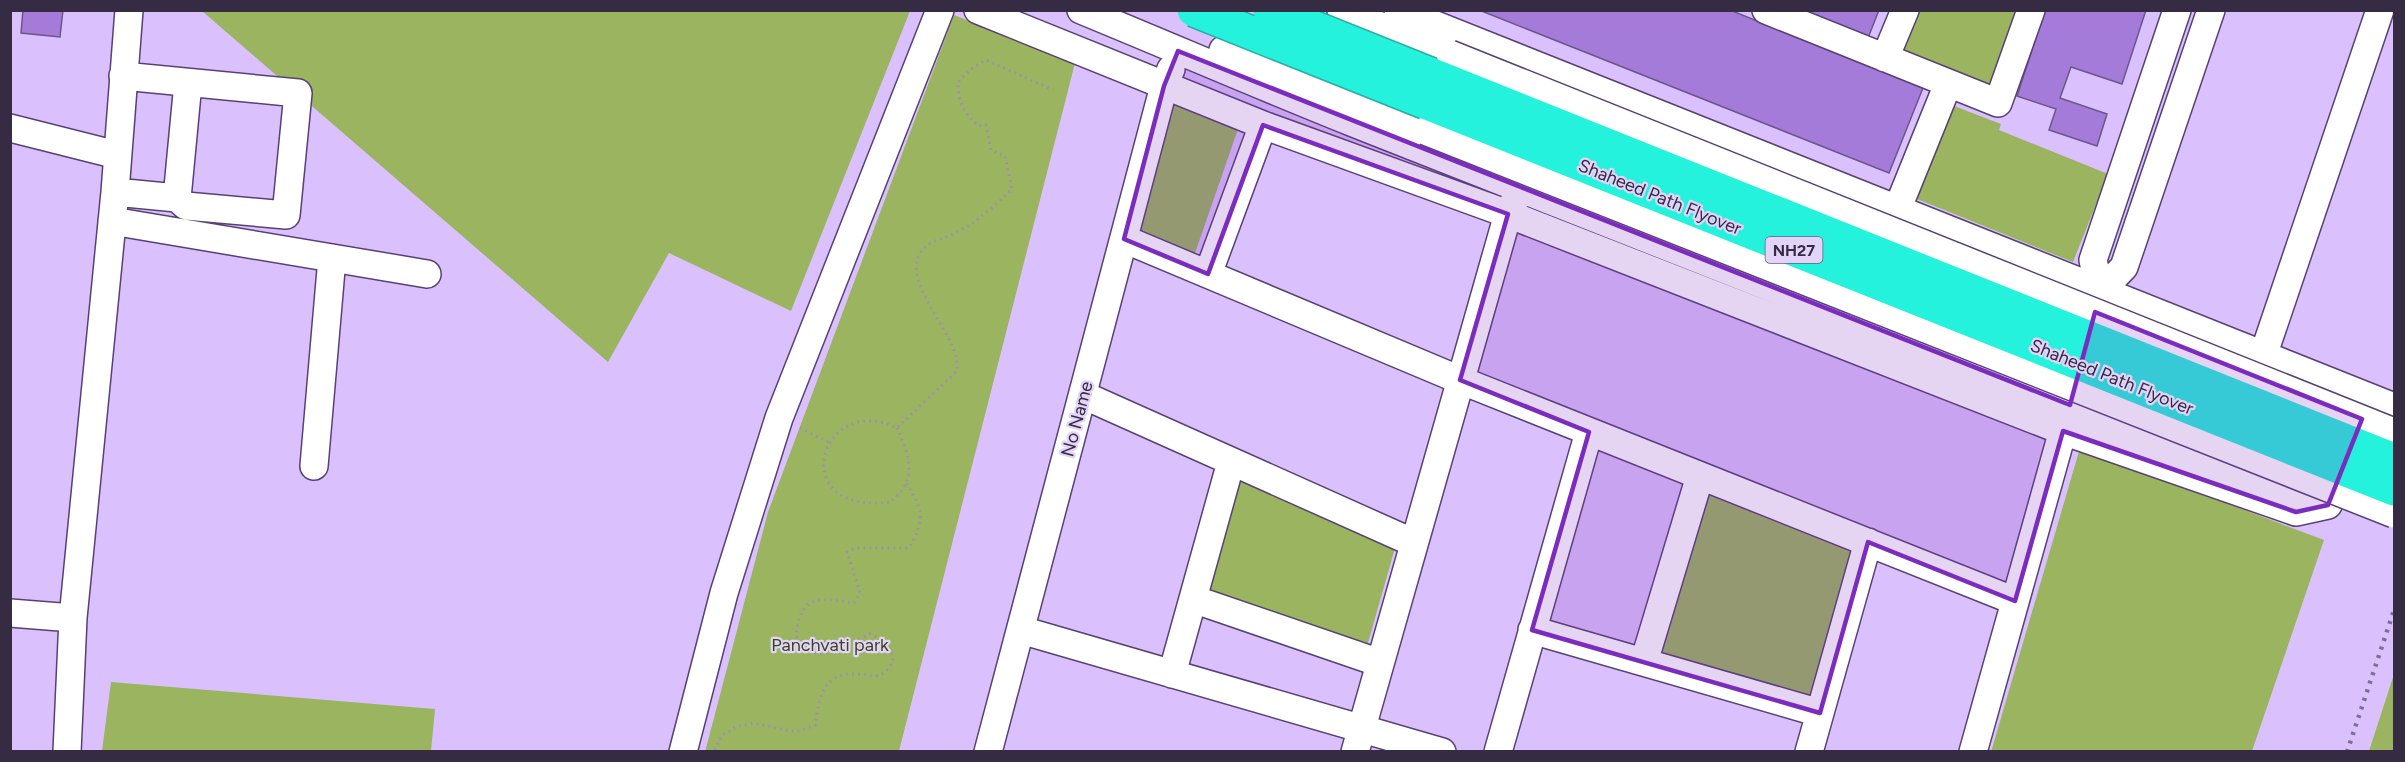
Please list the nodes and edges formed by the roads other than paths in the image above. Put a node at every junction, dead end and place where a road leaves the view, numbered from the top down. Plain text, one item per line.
1 (129, 10) edge
2 (920, 10) edge
3 (940, 10) edge
4 (978, 10) edge
5 (1081, 10) edge
6 (1125, 10) edge
7 (1194, 10) edge
8 (1270, 10) edge
9 (1341, 10) edge
10 (1398, 10) edge
11 (1766, 10) edge
12 (1905, 10) edge
13 (2031, 10) edge
14 (2177, 10) edge
15 (2211, 10) edge
16 (2380, 10) edge
17 (1178, 51) junction
18 (1885, 58) junction
19 (123, 76) junction
20 (188, 83) junction
21 (1948, 84) junction
22 (1164, 86) junction
23 (1263, 125) junction
24 (10, 128) edge
25 (117, 155) junction
26 (1521, 189) junction
27 (115, 192) junction
28 (177, 198) junction
29 (1897, 210) junction
30 (1508, 214) junction
31 (112, 221) junction
32 (1124, 239) junction
33 (332, 258) junction
34 (427, 274) dead end
35 (1208, 274) junction
36 (2100, 292) junction
37 (2263, 356) junction
38 (1460, 380) junction
39 (1083, 395) junction
40 (2382, 403) edge
41 (2070, 405) junction
42 (2063, 431) junction
43 (1589, 432) junction
44 (2394, 432) edge
45 (2394, 460) edge
46 (1231, 462) junction
47 (314, 466) dead end
48 (1700, 476) junction
49 (2394, 489) edge
50 (2328, 505) junction
51 (2394, 514) edge
52 (1868, 542) junction
53 (1414, 543) junction
54 (1193, 599) junction
55 (2015, 601) junction
56 (10, 613) edge
57 (73, 618) junction
58 (1021, 630) junction
59 (1532, 630) junction
60 (1644, 662) junction
61 (1380, 663) junction
62 (1172, 674) junction
63 (1820, 713) junction
64 (1358, 741) edge
65 (989, 751) edge
66 (67, 752) edge
67 (666, 752) edge
68 (683, 752) edge
69 (1442, 752) edge
70 (1498, 752) edge
71 (1809, 752) edge
72 (1973, 752) edge

1 - 19 street
2 - 67 street
3 - 68 street
4 - 22 street
5 - 17 street
6 - 51 street, bridge
7 - 49 highway, Shaheed Path Flyover / NH27, bridge
8 - 45 highway, Shaheed Path Flyover / NH27, bridge
9 - 44 street, bridge
10 - 29 street
11 - 18 street
12 - 18 street
13 - 21 street
14 - 36 street
15 - 36 street
16 - 37 street
17 - 22 street, No Name
17 - 26 street
18 - 21 street
19 - 20 street
19 - 25 street
20 - 28 street
20 - 28 street
21 - 29 street
22 - 23 street
22 - 32 street, No Name
23 - 30 street
23 - 35 street
24 - 25 street
25 - 27 street
26 - 30 street
26 - 41 street
27 - 28 street
27 - 31 street
29 - 36 street
30 - 38 street
30 - 42 street
31 - 33 street
31 - 57 street
32 - 35 street
32 - 39 street, No Name
33 - 34 street
33 - 47 street
35 - 38 street
36 - 37 street
36 - 41 street
37 - 40 street
38 - 43 street
38 - 53 street
39 - 46 street
39 - 58 street, No Name
40 - 50 street
41 - 42 street
41 - 50 street
42 - 50 street
42 - 55 street
43 - 48 street
43 - 59 street
46 - 53 street
46 - 54 street
48 - 52 street
48 - 60 street
52 - 55 street
52 - 63 street
53 - 61 street
54 - 61 street
54 - 62 street
55 - 72 street
56 - 57 street
57 - 66 street
58 - 62 street
58 - 65 street, No Name
59 - 60 street
59 - 70 street
60 - 63 street
61 - 64 street
62 - 64 street
63 - 71 street
64 - 69 street

